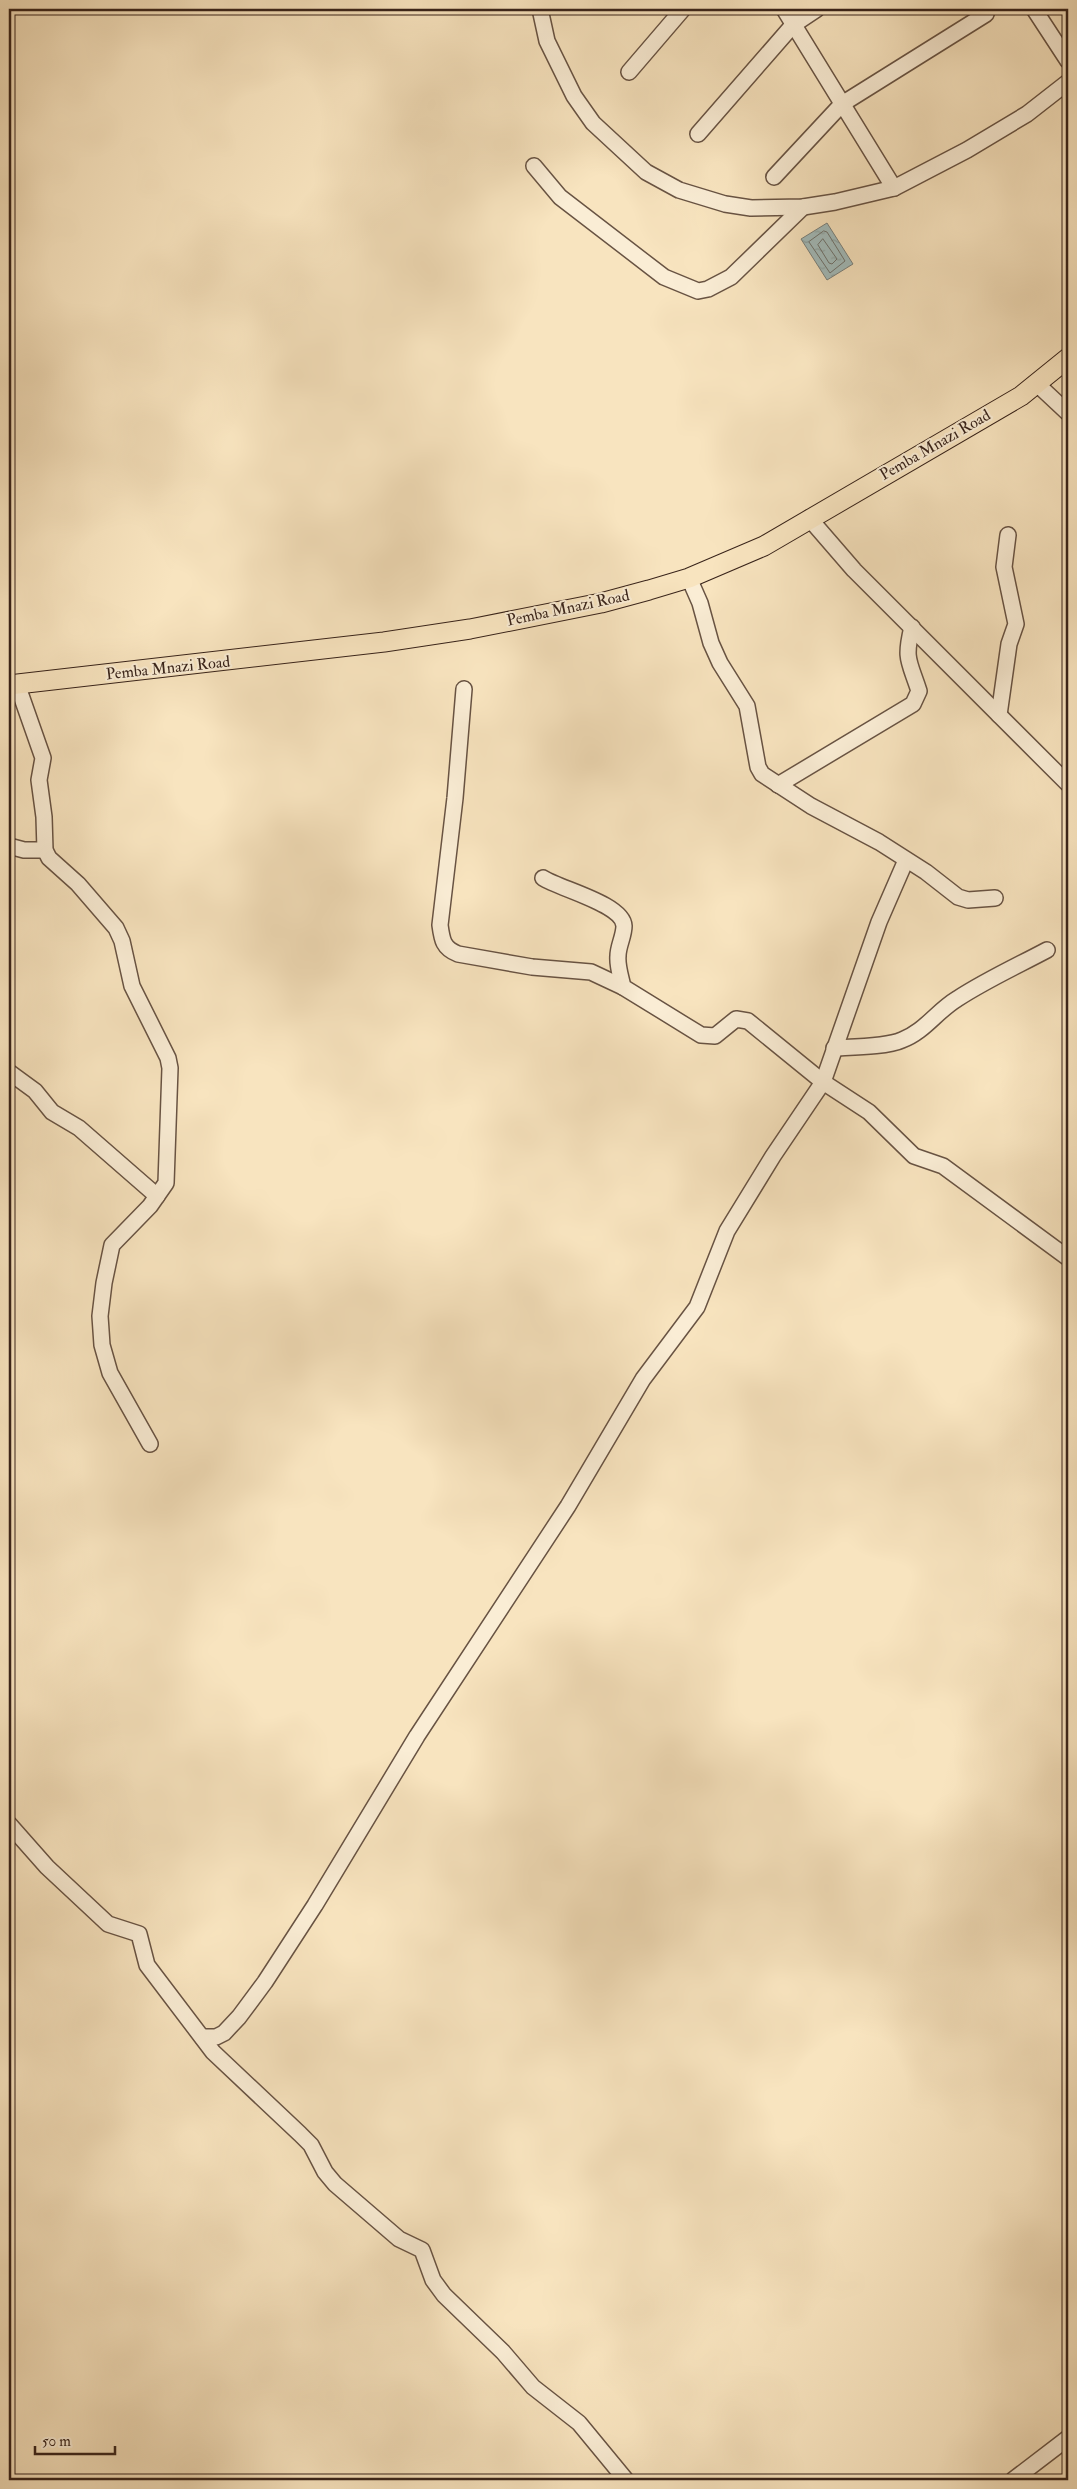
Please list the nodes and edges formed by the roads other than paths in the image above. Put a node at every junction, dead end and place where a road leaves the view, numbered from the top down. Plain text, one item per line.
1 (540, 9) edge
2 (683, 9) edge
3 (784, 9) edge
4 (817, 9) edge
5 (1034, 9) edge
6 (986, 14) dead end
7 (793, 25) junction
8 (1068, 61) edge
9 (629, 72) dead end
10 (1068, 82) edge
11 (842, 104) junction
12 (698, 134) dead end
13 (534, 166) dead end
14 (774, 177) dead end
15 (894, 188) junction
16 (803, 207) junction
17 (1068, 358) edge
18 (1037, 384) junction
19 (1068, 413) edge
20 (810, 518) junction
21 (1008, 534) dead end
22 (689, 578) junction
23 (912, 627) junction
24 (13, 684) edge
25 (464, 689) dead end
26 (999, 715) junction
27 (1068, 784) edge
28 (778, 785) junction
29 (9, 846) edge
30 (45, 850) junction
31 (906, 860) junction
32 (543, 878) dead end
33 (995, 898) dead end
34 (1047, 950) dead end
35 (622, 987) junction
36 (834, 1048) junction
37 (9, 1072) edge
38 (823, 1082) junction
39 (157, 1196) junction
40 (1068, 1258) edge
41 (150, 1444) dead end
42 (9, 1824) edge
43 (202, 2037) junction
44 (1068, 2438) edge
45 (626, 2480) edge
46 (1013, 2480) edge

1 - 16 street
2 - 9 street
3 - 7 street
4 - 7 street
5 - 8 street
6 - 11 street
7 - 11 street
7 - 12 street
10 - 15 street
11 - 14 street
11 - 15 street
13 - 16 street
15 - 16 street
17 - 18 main road, Pemba Mnazi Road
18 - 19 street
18 - 20 main road, Pemba Mnazi Road
20 - 22 main road, Pemba Mnazi Road
20 - 23 street
21 - 26 street
22 - 24 main road, Pemba Mnazi Road
22 - 28 street
23 - 26 street
23 - 28 street
24 - 30 street
25 - 35 street
26 - 27 street
28 - 31 street
29 - 30 street
30 - 39 street
31 - 33 street
31 - 36 street
32 - 35 street
34 - 36 street
35 - 38 street
36 - 38 street
37 - 39 street
38 - 40 street
38 - 43 street
39 - 41 street
42 - 43 street
43 - 45 street
44 - 46 street

